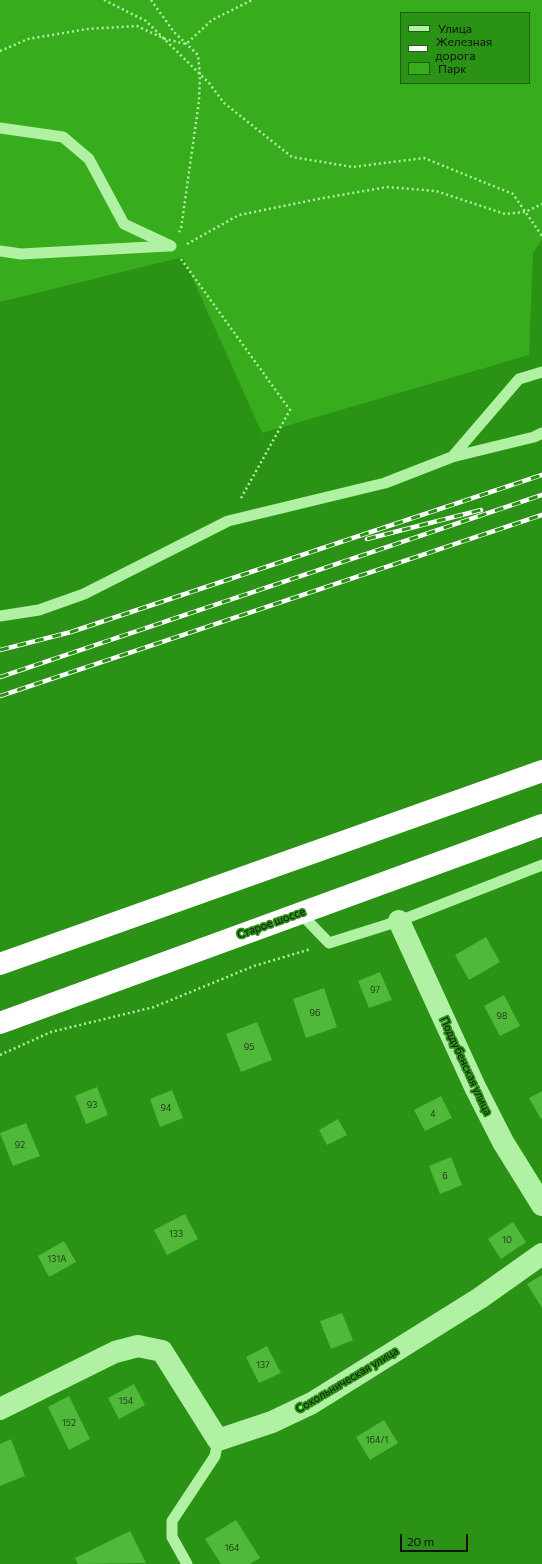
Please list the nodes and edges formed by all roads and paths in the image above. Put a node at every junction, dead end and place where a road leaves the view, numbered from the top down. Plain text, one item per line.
1 (104, 0) edge
2 (151, 0) edge
3 (252, 0) edge
4 (165, 39) junction
5 (186, 44) junction
6 (0, 51) edge
7 (200, 75) junction
8 (0, 128) edge
9 (542, 204) edge
10 (525, 212) junction
11 (542, 236) edge
12 (171, 246) junction
13 (0, 251) edge
14 (542, 372) edge
15 (542, 433) edge
16 (452, 457) junction
17 (228, 521) junction
18 (0, 616) edge
19 (542, 771) edge
20 (542, 825) edge
21 (542, 865) edge
22 (300, 913) junction
23 (399, 921) junction
24 (329, 943) junction
25 (0, 964) edge
26 (0, 1023) edge
27 (0, 1055) edge
28 (542, 1205) edge
29 (542, 1254) edge
30 (0, 1408) edge
31 (218, 1440) junction
32 (185, 1563) edge

1 - 4 path
2 - 5 path
3 - 5 path
4 - 5 path
4 - 6 path
4 - 7 path
5 - 7 path
7 - 10 path
7 - 12 path
8 - 12 lane
9 - 10 path
10 - 11 path
10 - 12 path
12 - 13 lane
12 - 17 path
14 - 16 lane
15 - 16 lane
16 - 17 lane
17 - 18 lane
19 - 25 highway
20 - 22 highway, Старое шоссе
21 - 23 lane
22 - 24 lane
22 - 26 highway, Старое шоссе
23 - 24 lane
23 - 28 street, Поддубенская улица
24 - 27 path
29 - 31 street, Сокольническая улица
30 - 31 street
31 - 32 lane

